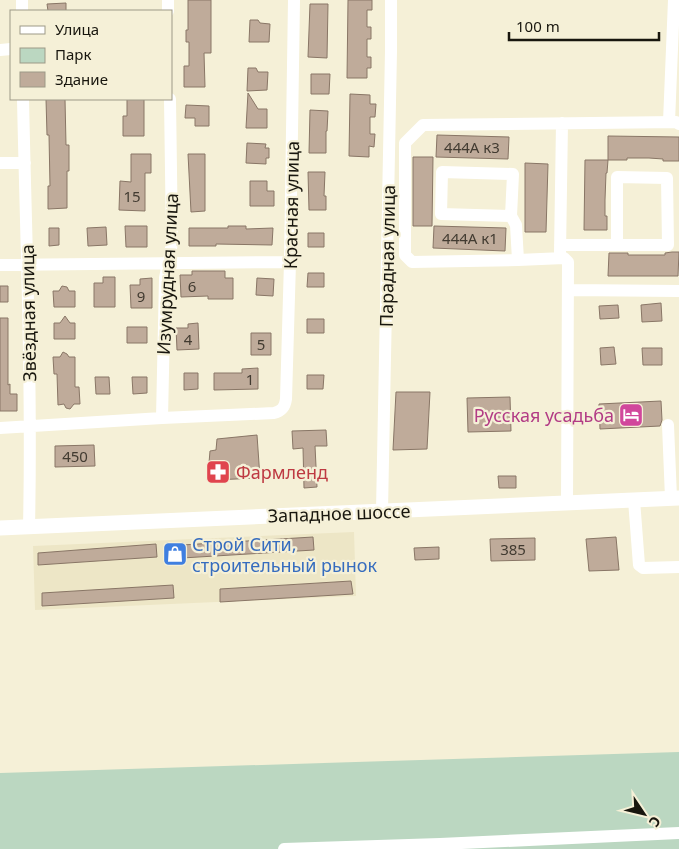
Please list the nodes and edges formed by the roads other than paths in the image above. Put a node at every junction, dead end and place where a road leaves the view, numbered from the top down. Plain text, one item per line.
1 (294, 0) edge
2 (391, 0) edge
3 (674, 0) edge
4 (23, 100) edge
5 (170, 100) edge
6 (562, 123) junction
7 (674, 123) edge
8 (25, 163) junction
9 (0, 164) edge
10 (511, 216) junction
11 (617, 245) junction
12 (674, 245) edge
13 (560, 251) junction
14 (518, 260) junction
15 (290, 262) junction
16 (168, 263) junction
17 (27, 264) junction
18 (0, 265) edge
19 (569, 290) junction
20 (679, 291) edge
21 (162, 418) junction
22 (668, 425) dead end
23 (29, 426) junction
24 (0, 428) edge
25 (674, 450) edge
26 (675, 498) edge
27 (634, 500) junction
28 (567, 502) junction
29 (382, 511) junction
30 (29, 527) junction
31 (0, 528) edge
32 (679, 567) edge
33 (679, 833) edge
34 (284, 849) edge

1 - 15 street, Красная улица
2 - 29 street, Парадная улица
3 - 7 street
4 - 8 street, Звёздная улица
5 - 16 street, Изумрудная улица
6 - 7 street
6 - 13 street
6 - 14 street
8 - 9 street
8 - 17 street, Звёздная улица
10 - 10 street
10 - 14 street
11 - 12 street
11 - 12 street
11 - 13 street
13 - 14 street
13 - 19 street
15 - 16 street
15 - 21 street, Красная улица
16 - 17 street
16 - 21 street, Изумрудная улица
17 - 18 street
17 - 23 street, Звёздная улица
19 - 20 street
19 - 28 street
21 - 23 street
22 - 25 street
23 - 24 street
23 - 30 street, Звёздная улица
25 - 26 street
26 - 27 main road, Западное шоссе
27 - 28 main road, Западное шоссе
27 - 32 street
28 - 29 main road, Западное шоссе
29 - 30 main road, Западное шоссе
30 - 31 main road, Западное шоссе
33 - 34 street

